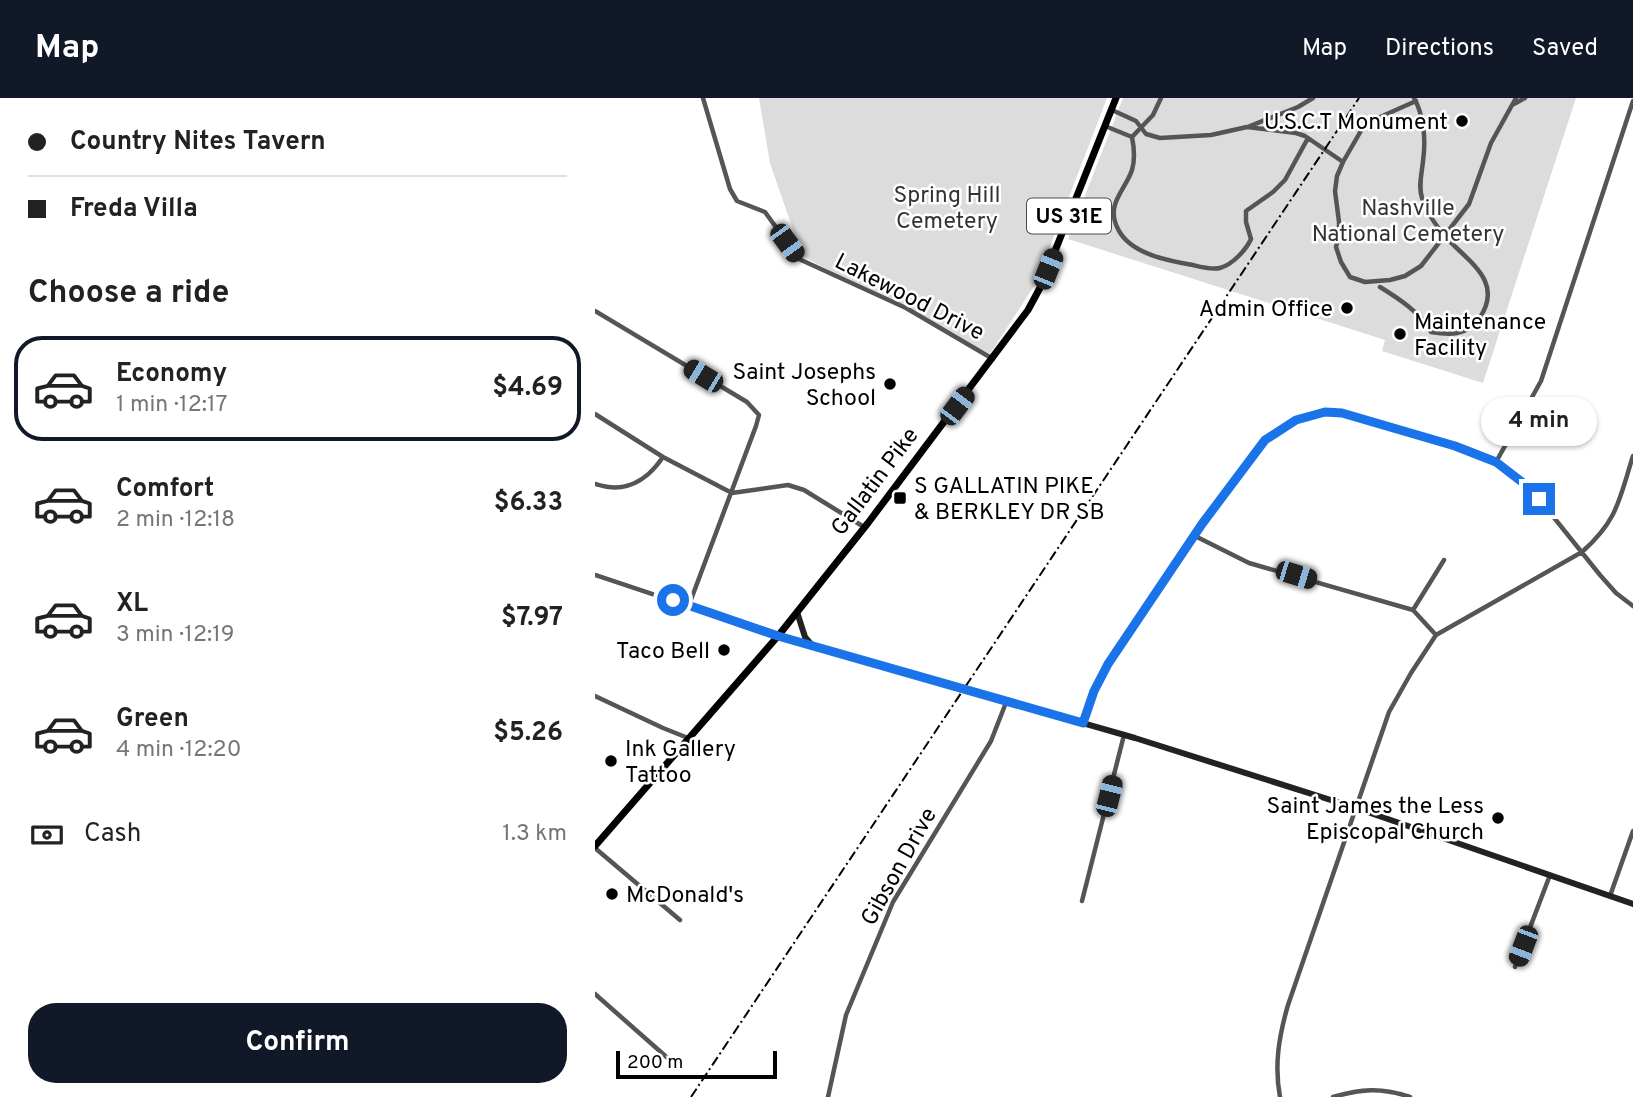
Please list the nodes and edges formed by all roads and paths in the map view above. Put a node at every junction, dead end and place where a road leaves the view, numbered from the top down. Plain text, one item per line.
1 (702, 98) edge
2 (1116, 98) edge
3 (1161, 98) edge
4 (1313, 98) edge
5 (1516, 98) edge
6 (1525, 98) edge
7 (1415, 100) edge
8 (1633, 101) edge
9 (1513, 105) junction
10 (1111, 110) junction
11 (1105, 126) junction
12 (1247, 127) junction
13 (1141, 128) junction
14 (1132, 137) junction
15 (1308, 138) junction
16 (1343, 162) junction
17 (1444, 235) junction
18 (1380, 287) dead end
19 (595, 311) edge
20 (993, 359) junction
21 (595, 414) edge
22 (1633, 456) edge
23 (663, 457) junction
24 (1496, 462) junction
25 (595, 484) edge
26 (732, 493) junction
27 (865, 527) junction
28 (1195, 536) junction
29 (1582, 552) junction
30 (1444, 560) dead end
31 (595, 575) edge
32 (689, 605) junction
33 (1633, 606) edge
34 (1413, 610) junction
35 (797, 612) junction
36 (1436, 635) junction
37 (778, 636) junction
38 (813, 645) junction
39 (595, 696) edge
40 (1007, 701) junction
41 (1083, 723) junction
42 (1124, 734) junction
43 (688, 737) junction
44 (1356, 808) junction
45 (1633, 831) edge
46 (595, 847) edge
47 (1550, 875) junction
48 (1610, 896) junction
49 (1082, 901) dead end
50 (1633, 904) edge
51 (680, 920) dead end
52 (1515, 967) dead end
53 (595, 994) edge
54 (679, 1068) dead end
55 (828, 1097) edge
56 (1280, 1097) edge
57 (1333, 1097) edge
58 (1410, 1097) edge

1 - 20 street, Lakewood Drive
2 - 10 main road, Gallatin Pike / US 31E
3 - 13 street
4 - 12 street
5 - 9 street
6 - 9 street
7 - 16 street
7 - 17 street
8 - 24 street
9 - 17 street
10 - 11 main road, Gallatin Pike / US 31E
10 - 13 street
11 - 14 street
11 - 20 main road, Gallatin Pike / US 31E
12 - 13 street
12 - 15 street
13 - 14 street
14 - 15 street
15 - 16 street
16 - 17 street
17 - 18 street
19 - 26 street
20 - 27 main road, Gallatin Pike / US 31E
21 - 23 street
22 - 29 street
23 - 25 street
23 - 26 street
24 - 28 street
24 - 29 street
26 - 27 street
26 - 32 street
27 - 35 main road, Gallatin Pike / US 31E
28 - 34 street
28 - 41 street
29 - 33 street
29 - 36 street
30 - 34 street
31 - 32 street
32 - 37 street
34 - 36 street
35 - 37 main road, Gallatin Pike / US 31E
35 - 38 main road
36 - 44 street
37 - 38 main road
37 - 43 main road, Gallatin Pike / US 31E
38 - 40 main road
39 - 43 street
40 - 41 main road
40 - 55 street, Gibson Drive
41 - 42 main road
42 - 44 main road
42 - 49 street
43 - 46 main road, Gallatin Pike / US 31E
44 - 47 main road
44 - 56 street
45 - 48 street
46 - 51 street
47 - 48 main road
47 - 52 street
48 - 50 main road
53 - 54 street
57 - 58 street

